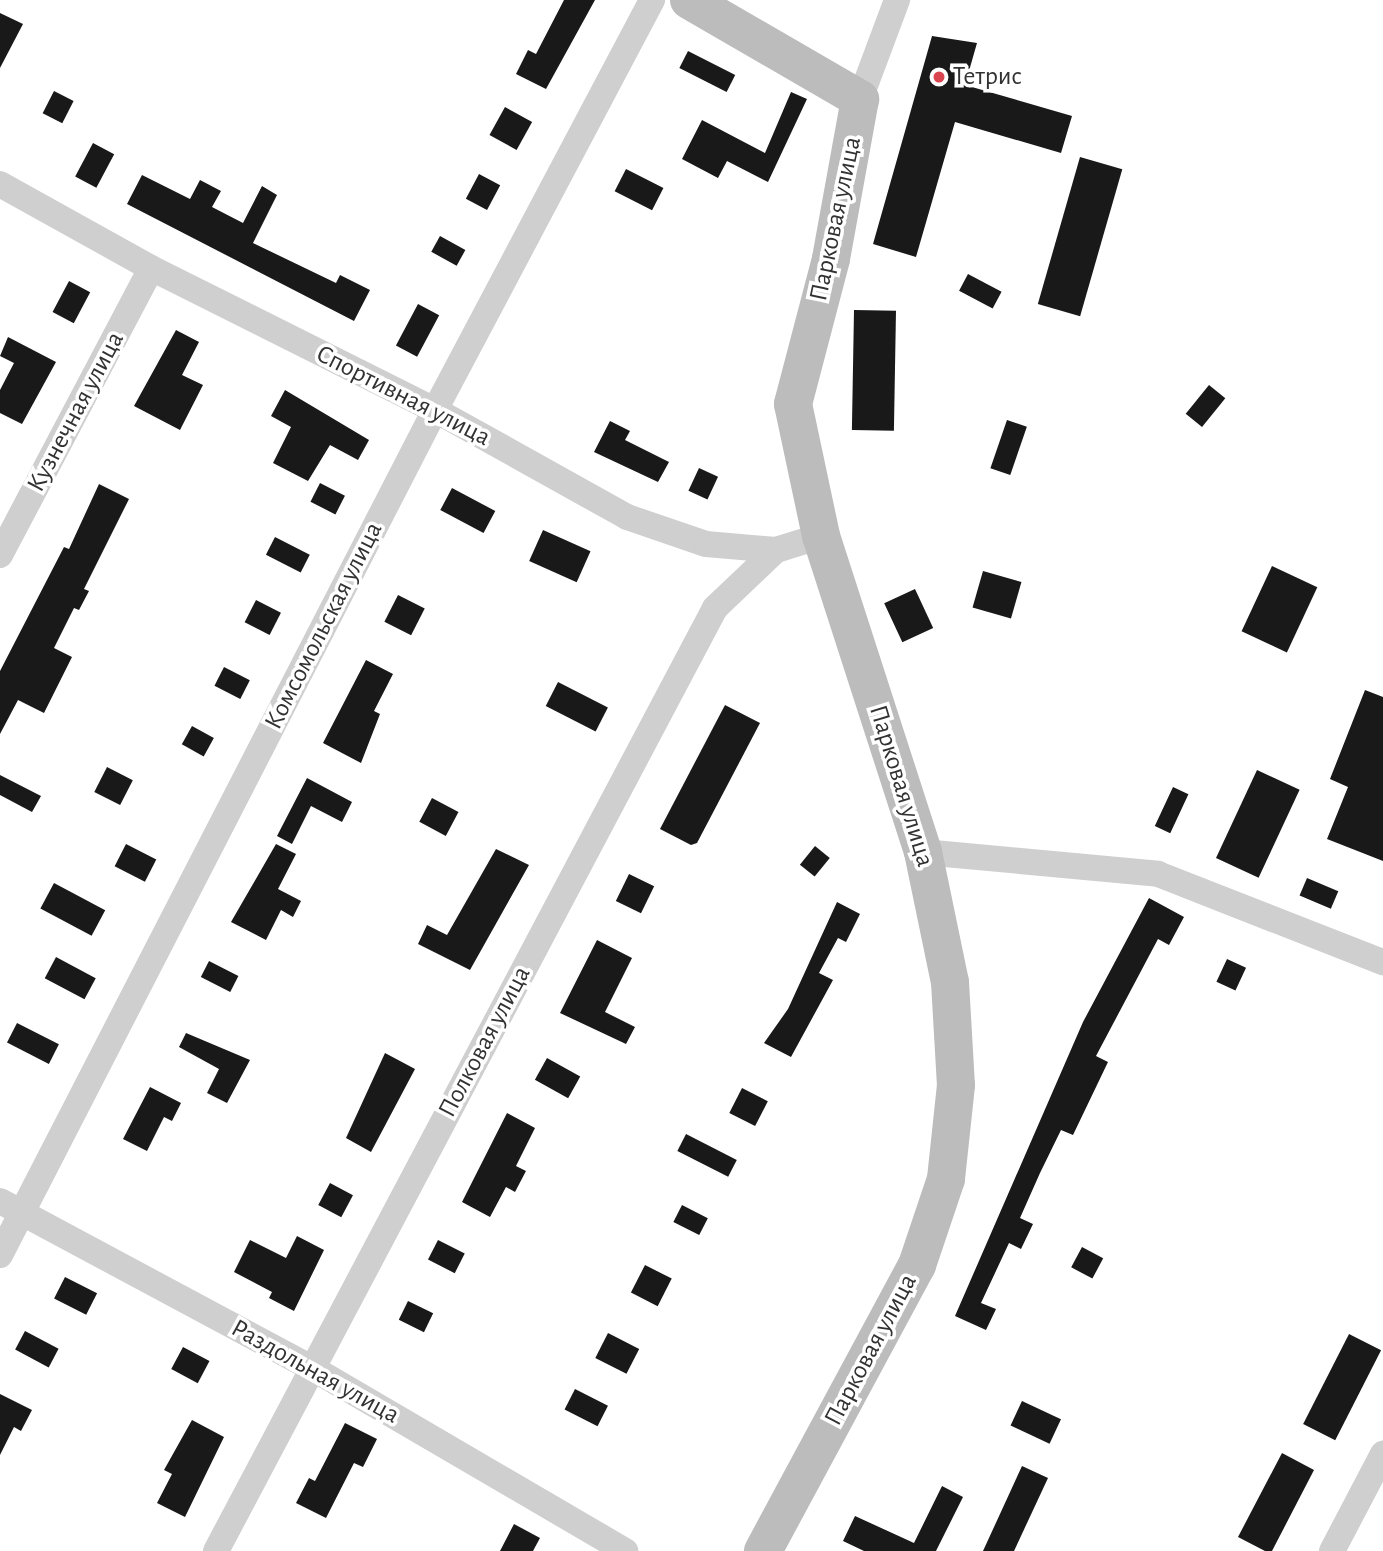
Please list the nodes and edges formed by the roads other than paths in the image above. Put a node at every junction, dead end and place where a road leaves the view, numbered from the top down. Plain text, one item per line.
1 (652, 0) edge
2 (689, 0) edge
3 (897, 0) edge
4 (860, 99) junction
5 (0, 184) edge
6 (151, 268) junction
7 (435, 410) junction
8 (821, 536) junction
9 (776, 550) junction
10 (0, 555) edge
11 (923, 852) junction
12 (1383, 962) edge
13 (11, 1207) edge
14 (0, 1255) edge
15 (312, 1368) junction
16 (1383, 1454) edge
17 (216, 1551) edge
18 (625, 1551) edge
19 (763, 1551) edge
20 (1332, 1551) edge

1 - 7 street, Комсомольская улица
2 - 4 main road
3 - 4 street, Парковая улица
4 - 8 main road, Парковая улица
5 - 6 street, Спортивная улица
6 - 7 street, Спортивная улица
6 - 10 street, Кузнечная улица
7 - 9 street, Спортивная улица
7 - 13 street, Комсомольская улица
8 - 9 street, Спортивная улица
8 - 11 main road, Парковая улица
9 - 15 street, Полковая улица
11 - 12 street
11 - 19 main road, Парковая улица
13 - 14 street, Комсомольская улица
13 - 15 street, Раздольная улица
15 - 17 street, Полковая улица
15 - 18 street, Раздольная улица
16 - 20 street

